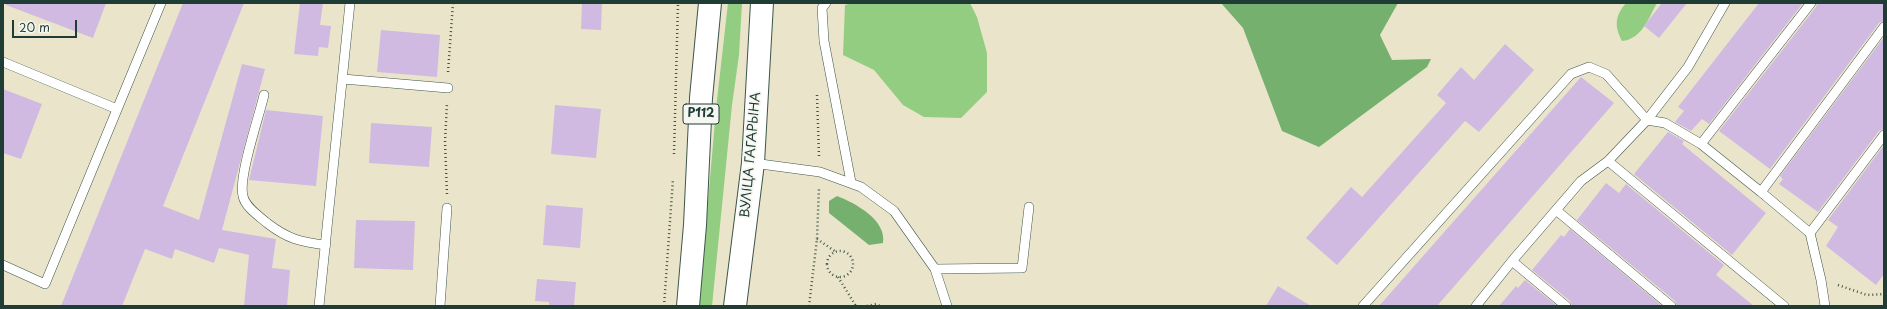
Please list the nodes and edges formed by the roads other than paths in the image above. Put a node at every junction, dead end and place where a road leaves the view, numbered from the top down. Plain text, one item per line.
1 (161, 3) edge
2 (350, 3) edge
3 (710, 3) edge
4 (762, 3) edge
5 (826, 3) edge
6 (1725, 3) edge
7 (1811, 3) edge
8 (1884, 27) edge
9 (3, 62) edge
10 (343, 79) junction
11 (448, 88) road end
12 (264, 95) dead end
13 (117, 110) junction
14 (1647, 120) junction
15 (1884, 135) edge
16 (1701, 144) junction
17 (1608, 161) junction
18 (753, 163) junction
19 (851, 182) junction
20 (1761, 192) junction
21 (1029, 207) dead end
22 (447, 208) road end
23 (1556, 210) junction
24 (1810, 233) junction
25 (326, 245) junction
26 (1512, 261) junction
27 (3, 266) edge
28 (935, 269) junction
29 (319, 306) edge
30 (440, 306) edge
31 (688, 306) edge
32 (735, 306) edge
33 (946, 306) edge
34 (1363, 306) edge
35 (1476, 306) edge
36 (1566, 306) edge
37 (1671, 306) edge
38 (1784, 306) edge
39 (1825, 306) edge

1 - 13 lane
2 - 10 lane
3 - 31 main road, Р112
4 - 18 main road, ВУЛІЦА ГАГАРЫНА
5 - 19 lane
6 - 14 lane
7 - 16 lane
8 - 20 lane
9 - 13 lane
10 - 11 lane
10 - 25 lane
12 - 25 lane
13 - 27 lane
14 - 16 lane
14 - 17 lane
14 - 34 lane
15 - 24 lane
16 - 20 lane
17 - 23 lane
17 - 38 lane
18 - 19 lane
18 - 32 main road, ВУЛІЦА ГАГАРЫНА
19 - 28 lane
20 - 24 lane
21 - 28 lane
22 - 30 lane
23 - 26 lane
23 - 37 lane
24 - 39 lane
25 - 29 lane
26 - 35 lane
26 - 36 lane
28 - 33 lane

